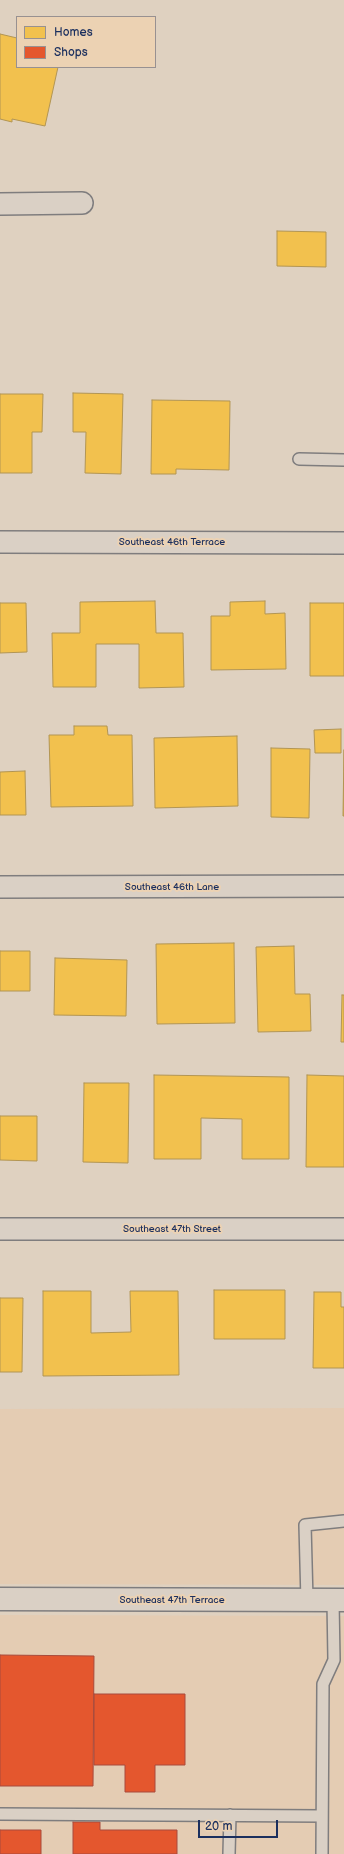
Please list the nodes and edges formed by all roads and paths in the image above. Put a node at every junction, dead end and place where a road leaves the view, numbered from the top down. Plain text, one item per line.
1 (82, 203) dead end
2 (0, 204) edge
3 (299, 459) dead end
4 (344, 460) edge
5 (0, 542) edge
6 (344, 543) edge
7 (344, 886) edge
8 (0, 887) edge
9 (0, 1229) edge
10 (344, 1229) edge
11 (344, 1521) edge
12 (0, 1599) edge
13 (307, 1601) junction
14 (338, 1601) edge
15 (339, 1660) edge
16 (0, 1814) edge
17 (230, 1815) junction
18 (322, 1816) junction
19 (229, 1854) edge
20 (322, 1854) edge

1 - 2 street
3 - 4 lane
5 - 6 street, Southeast 46th Terrace
7 - 8 street, Southeast 46th Lane
9 - 10 street, Southeast 47th Street
11 - 13 lane
12 - 13 street, Southeast 47th Terrace
13 - 14 street, Southeast 47th Terrace
14 - 15 lane
15 - 18 lane
16 - 17 lane
17 - 18 lane
17 - 19 lane
18 - 20 lane

